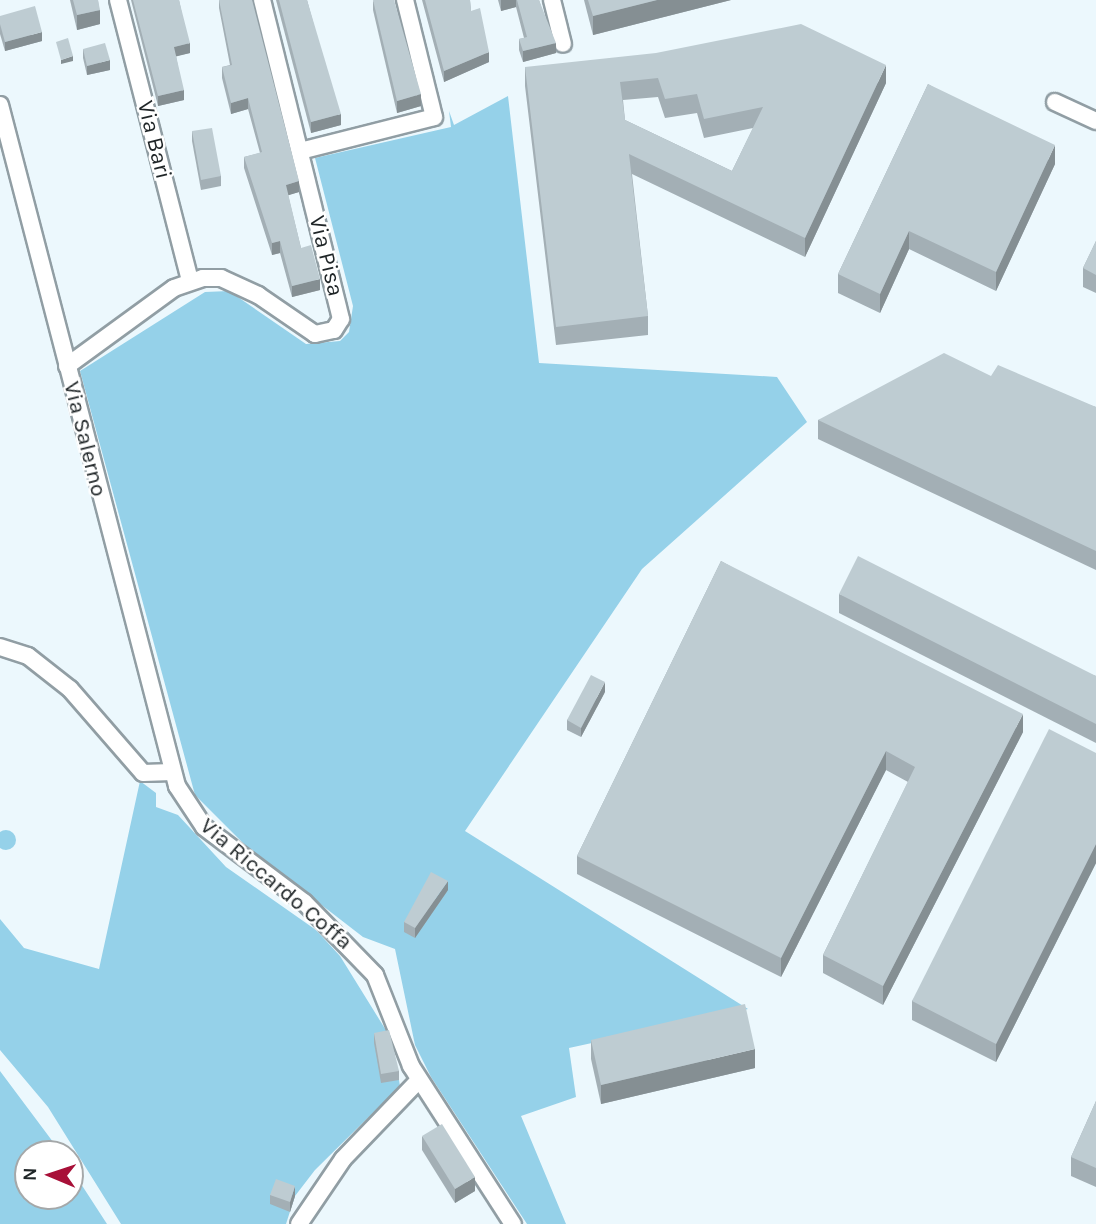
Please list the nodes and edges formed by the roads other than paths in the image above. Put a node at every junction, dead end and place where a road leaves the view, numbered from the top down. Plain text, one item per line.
1 (118, 0) edge
2 (262, 0) edge
3 (405, 0) edge
4 (552, 0) edge
5 (563, 44) dead end
6 (1055, 102) dead end
7 (0, 105) edge
8 (1096, 121) edge
9 (300, 150) junction
10 (190, 281) junction
11 (66, 366) junction
12 (0, 647) edge
13 (172, 772) junction
14 (419, 1080) junction
15 (299, 1224) edge
16 (513, 1224) edge

1 - 10 street, Via Bari
2 - 9 street, Via Pisa
3 - 9 street
4 - 5 street
6 - 8 street
7 - 11 street, Via Salerno
9 - 10 street, Via Pisa
10 - 11 street
11 - 13 street, Via Salerno
12 - 13 street
13 - 14 street, Via Riccardo Coffa
14 - 15 street
14 - 16 street, Via Riccardo Coffa

